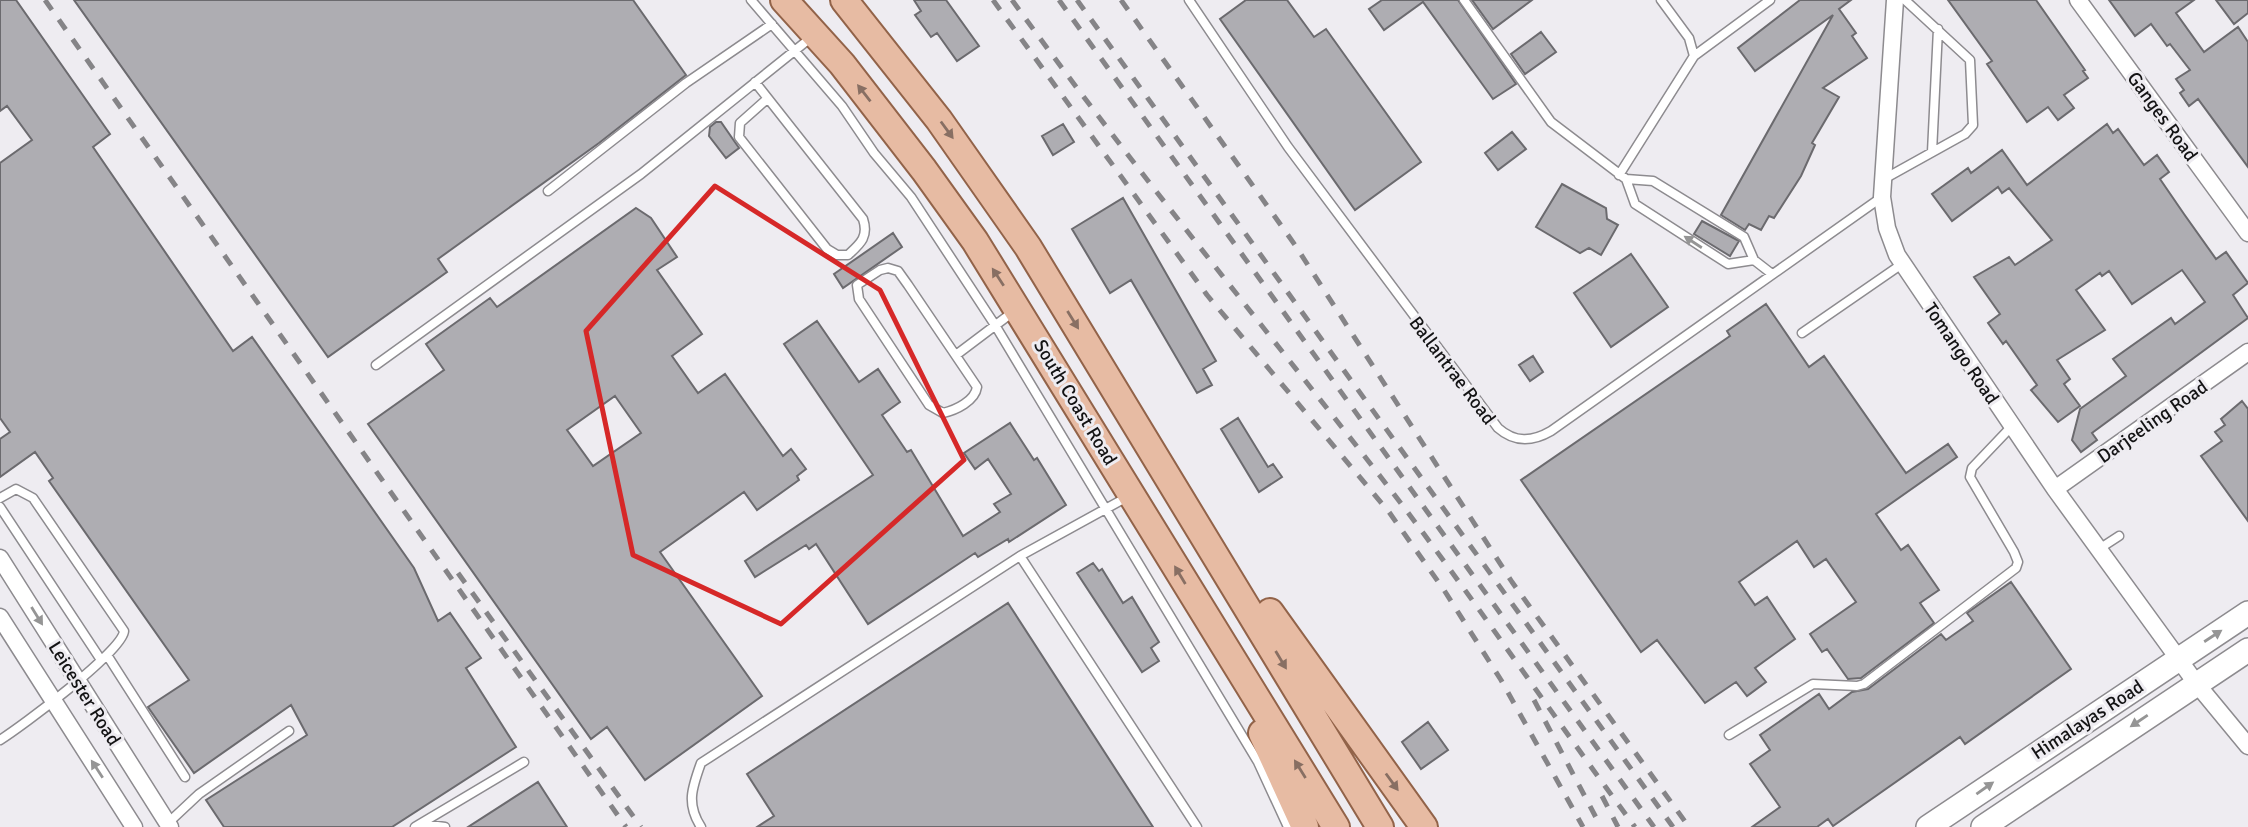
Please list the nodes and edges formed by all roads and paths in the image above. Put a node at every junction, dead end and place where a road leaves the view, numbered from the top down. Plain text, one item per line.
1 (751, 0) edge
2 (844, 0) edge
3 (1189, 0) edge
4 (1464, 0) edge
5 (1661, 0) edge
6 (1770, 0) edge
7 (1895, 0) edge
8 (1905, 0) edge
9 (2078, 0) edge
10 (784, 7) edge
11 (1938, 29) junction
12 (805, 43) junction
13 (1694, 56) junction
14 (755, 82) junction
15 (768, 99) junction
16 (1932, 152) junction
17 (1622, 177) junction
18 (1884, 179) junction
19 (548, 191) dead end
20 (1882, 197) junction
21 (2248, 233) edge
22 (1754, 260) junction
23 (1902, 264) junction
24 (1772, 274) junction
25 (1018, 308) junction
26 (995, 325) junction
27 (1802, 333) dead end
28 (2248, 352) edge
29 (956, 355) junction
30 (376, 365) dead end
31 (1118, 392) junction
32 (1084, 417) junction
33 (2012, 426) junction
34 (2055, 489) junction
35 (1131, 495) junction
36 (0, 498) edge
37 (0, 507) edge
38 (1107, 509) junction
39 (2119, 536) dead end
40 (2099, 549) junction
41 (1020, 556) junction
42 (0, 558) edge
43 (1230, 575) junction
44 (2248, 613) edge
45 (0, 617) edge
46 (1214, 630) junction
47 (2248, 650) edge
48 (104, 657) junction
49 (2178, 659) junction
50 (77, 680) junction
51 (2196, 683) junction
52 (53, 700) junction
53 (289, 731) dead end
54 (1729, 735) dead end
55 (0, 740) edge
56 (2248, 746) edge
57 (524, 762) dead end
58 (185, 777) dead end
59 (167, 826) edge
60 (417, 826) edge
61 (134, 827) edge
62 (445, 827) edge
63 (701, 827) edge
64 (1197, 827) edge
65 (1288, 827) edge
66 (1305, 827) edge
67 (1336, 827) edge
68 (1380, 827) edge
69 (1424, 827) edge
70 (1928, 827) edge
71 (1983, 827) edge

1 - 10 lane
2 -> 31 main road, South Coast Road
3 - 24 lane, Ballantrae Road
4 - 17 lane
5 - 13 lane
6 - 13 lane
7 - 18 street, Tomango Road
8 - 11 lane
9 - 21 street, Ganges Road
10 - 12 main road, South Coast Road
10 - 19 lane
11 - 16 lane
11 - 16 lane
12 - 14 lane
25 -> 12 main road, South Coast Road
12 - 26 lane
13 - 17 lane
14 - 15 lane
14 - 30 lane
15 - 15 lane
16 - 18 lane
17 - 22 lane
22 -> 17 lane
18 - 20 street, Tomango Road
20 - 23 street, Tomango Road
20 - 24 lane, Ballantrae Road
22 - 24 lane
23 - 27 lane
23 - 33 street, Tomango Road
25 - 26 lane
25 - 32 main road, South Coast Road
26 - 29 lane
26 - 38 lane
28 - 34 street, Darjeeling Road
29 - 29 lane
31 - 32 main road
31 - 43 main road, South Coast Road
32 - 35 main road, South Coast Road
33 - 34 street, Tomango Road
33 - 54 lane
34 - 40 street, Tomango Road
35 - 38 lane
46 -> 35 main road, South Coast Road
36 - 48 lane
37 - 48 lane
38 - 41 lane
38 - 65 lane
39 - 40 lane
40 - 49 street, Tomango Road
41 - 63 lane
41 - 64 lane
42 -> 50 street, Leicester Road
43 -> 68 main road, South Coast Road
43 -> 69 main road
49 -> 44 street, Himalayas Road
45 - 52 street, Leicester Road
46 - 66 main road
67 -> 46 main road, South Coast Road
47 - 51 street, Himalayas Road
48 - 50 lane
48 - 58 lane
49 - 51 street, Tomango Road
70 -> 49 street, Himalayas Road
50 - 52 lane
50 - 59 street, Leicester Road
51 - 56 street, Tomango Road
51 -> 71 street, Himalayas Road
52 - 55 lane
61 -> 52 street, Leicester Road
53 - 59 lane
57 - 60 lane
60 - 62 lane

